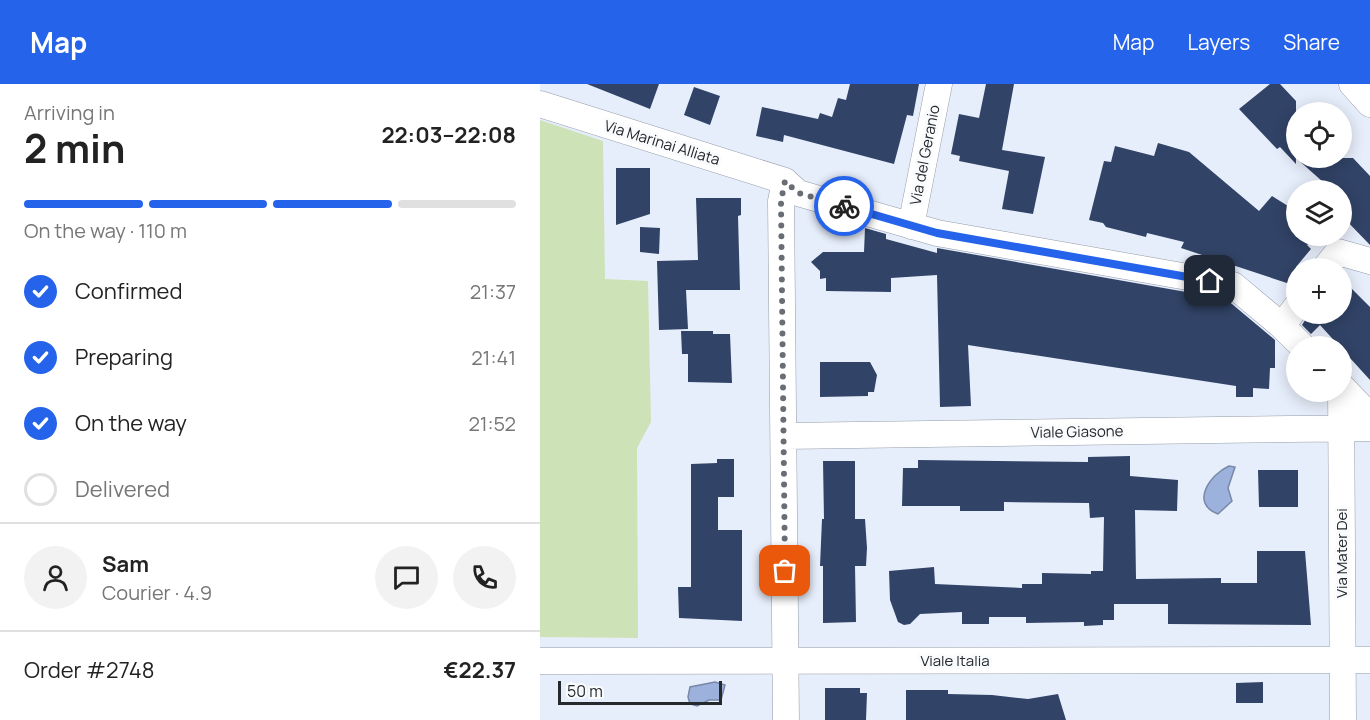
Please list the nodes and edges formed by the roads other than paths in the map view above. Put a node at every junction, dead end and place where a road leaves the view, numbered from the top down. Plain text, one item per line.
1 (939, 84) edge
2 (1352, 84) edge
3 (540, 104) edge
4 (1370, 104) edge
5 (785, 181) junction
6 (911, 226) junction
7 (1333, 258) edge
8 (1370, 261) edge
9 (1286, 314) edge
10 (1352, 397) edge
11 (1341, 402) edge
12 (1370, 416) edge
13 (1341, 428) junction
14 (1370, 429) edge
15 (784, 436) junction
16 (1370, 660) edge
17 (540, 661) edge
18 (786, 661) junction
19 (1342, 661) junction
20 (786, 720) edge
21 (1342, 720) edge

1 - 6 street, Via del Geranio
2 - 4 street
3 - 5 street, Via Marinai Alliata
5 - 6 street, Via Marinai Alliata
5 - 15 street
6 - 9 street, Via Marinai Alliata
7 - 8 street
10 - 12 street
11 - 13 street, Via Mater Dei
13 - 14 street, Viale Giasone
13 - 15 street, Viale Giasone
13 - 19 street, Via Mater Dei
15 - 18 street
16 - 19 street, Viale Italia
17 - 18 street, Viale Italia
18 - 19 street, Viale Italia
18 - 20 street
19 - 21 street, Via Mater Dei

